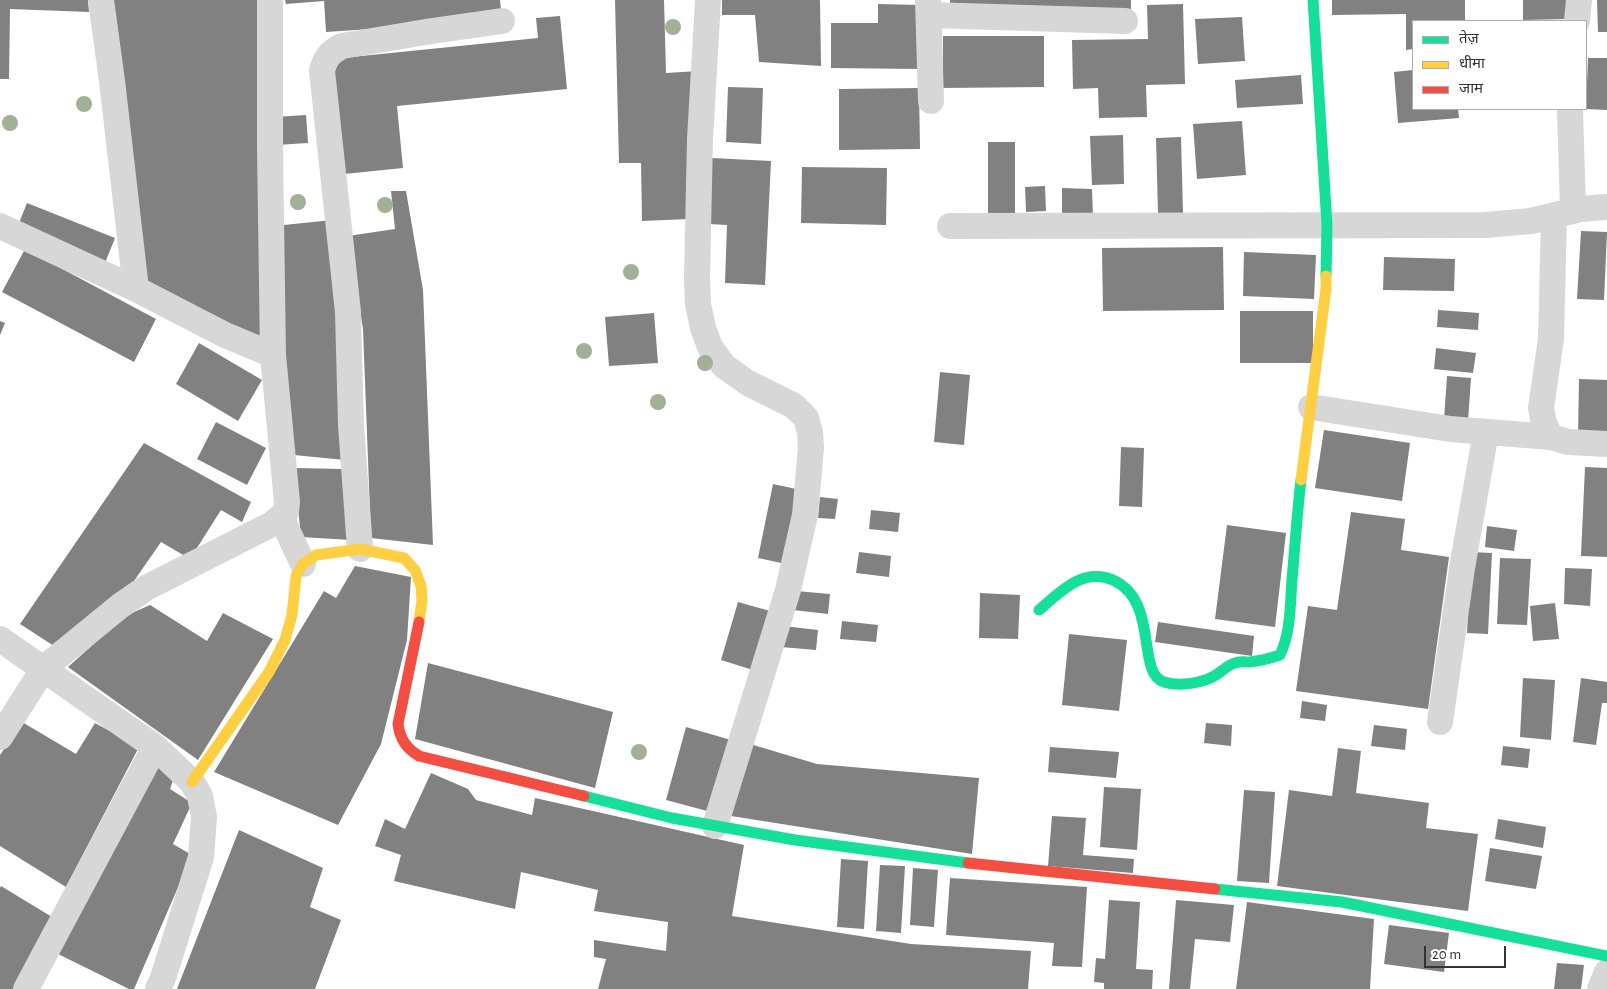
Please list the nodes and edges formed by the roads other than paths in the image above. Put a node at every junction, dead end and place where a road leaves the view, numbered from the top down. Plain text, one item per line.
1 (101, 0) edge
2 (270, 0) edge
3 (708, 0) edge
4 (1313, 0) edge
5 (1578, 0) edge
6 (929, 8) edge
7 (1577, 20) edge
8 (502, 21) dead end
9 (1126, 21) dead end
10 (931, 101) dead end
11 (1570, 110) edge
12 (1607, 207) edge
13 (1564, 213) junction
14 (1327, 225) junction
15 (0, 226) edge
16 (950, 226) dead end
17 (136, 289) junction
18 (273, 355) junction
19 (1311, 407) junction
20 (1486, 432) junction
21 (1551, 437) junction
22 (1607, 444) edge
23 (281, 517) junction
24 (360, 550) junction
25 (303, 564) junction
26 (1039, 610) dead end
27 (0, 639) edge
28 (44, 668) junction
29 (1440, 722) dead end
30 (0, 737) edge
31 (155, 747) junction
32 (192, 782) junction
33 (716, 826) junction
34 (1607, 956) edge
35 (1607, 972) edge
36 (26, 989) edge
37 (158, 989) edge
38 (1600, 989) edge

1 - 17 street
2 - 18 street
3 - 33 street
4 - 14 street
5 - 7 street
6 - 9 street
6 - 10 street
8 - 24 street
11 - 13 street
12 - 13 street
13 - 14 street
13 - 21 street
14 - 16 street
14 - 19 street
15 - 17 street
17 - 18 street
18 - 23 street
19 - 20 street
19 - 26 street
20 - 21 street
20 - 29 street
21 - 22 street
23 - 25 street
23 - 28 street
24 - 25 street
24 - 33 street
25 - 32 street
27 - 28 street
28 - 30 street
28 - 31 street
31 - 32 street
31 - 36 street
32 - 37 street
33 - 34 street
35 - 38 street

